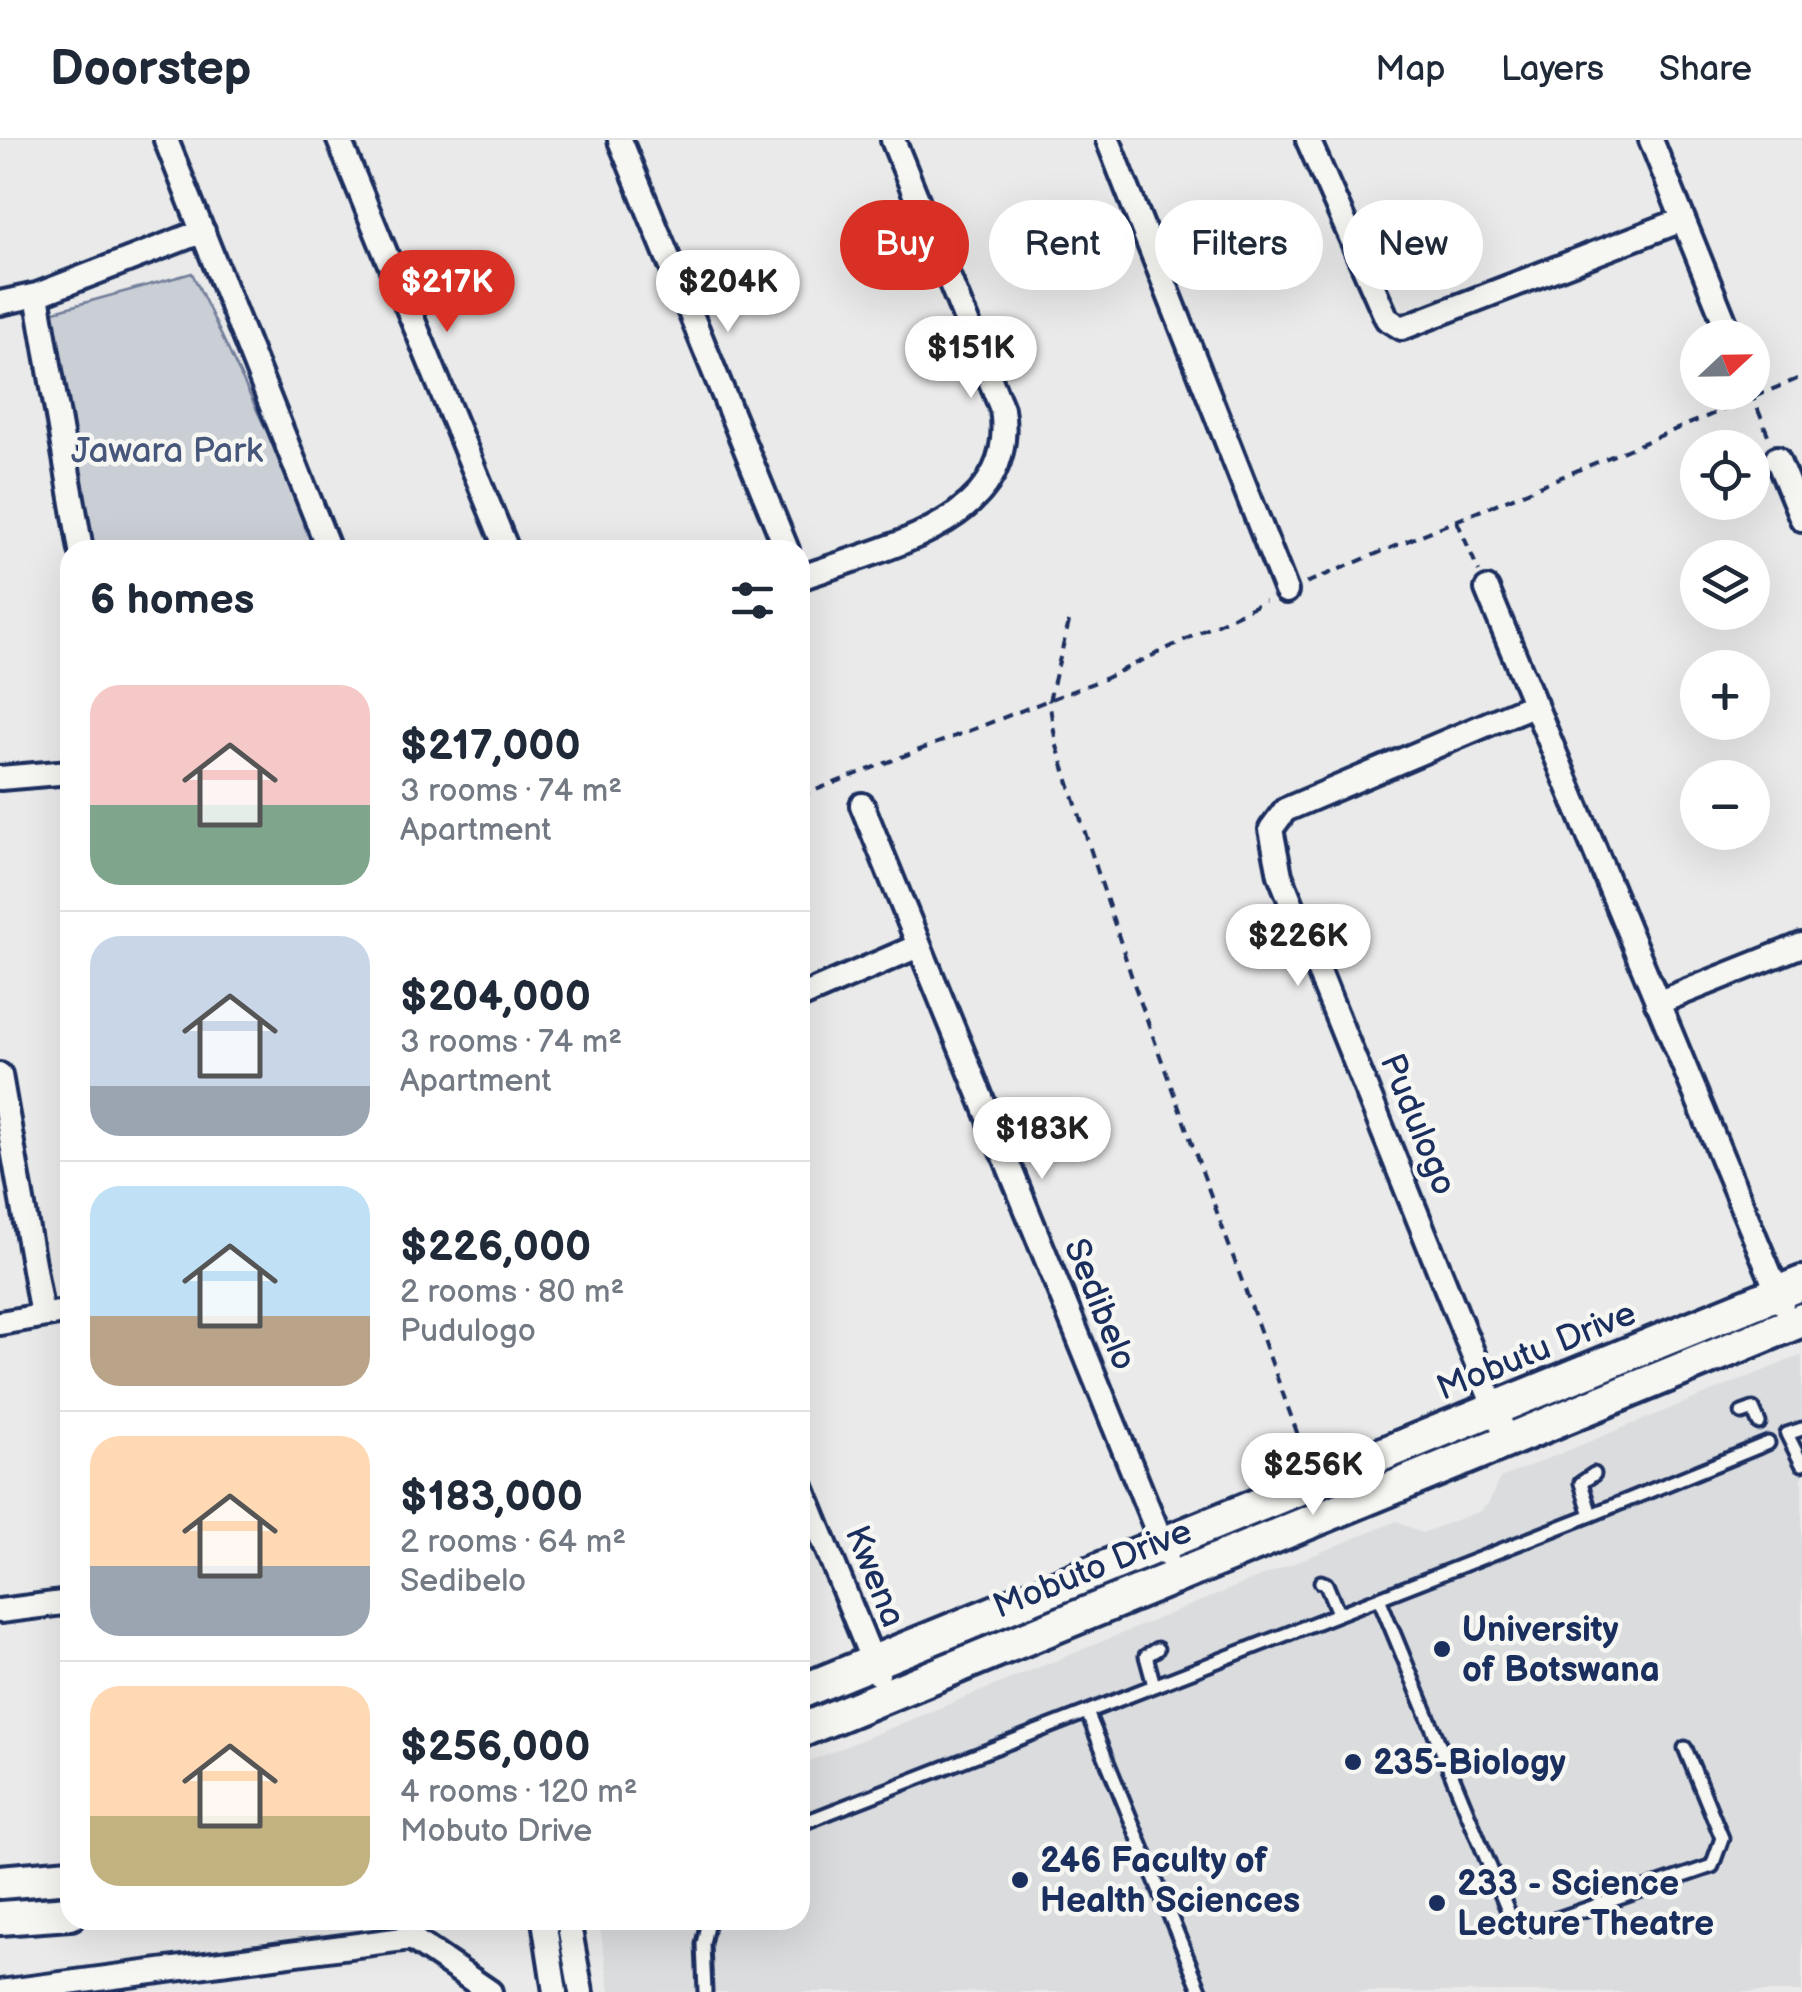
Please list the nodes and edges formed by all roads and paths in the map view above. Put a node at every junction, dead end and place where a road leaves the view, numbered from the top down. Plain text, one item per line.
1 (166, 140) edge
2 (339, 140) edge
3 (620, 140) edge
4 (893, 140) edge
5 (1108, 140) edge
6 (1308, 140) edge
7 (1651, 140) edge
8 (1682, 220) junction
9 (203, 232) junction
10 (36, 295) junction
11 (0, 303) edge
12 (1724, 320) edge
13 (1758, 410) edge
14 (1777, 458) joint
15 (1802, 519) edge
16 (1457, 521) dead end
17 (79, 540) edge
18 (325, 540) edge
19 (503, 540) edge
20 (784, 540) edge
21 (810, 574) edge
22 (1487, 590) joint
23 (1286, 591) dead end
24 (1069, 622) dead end
25 (1535, 704) junction
26 (60, 773) edge
27 (0, 778) edge
28 (862, 805) dead end
29 (1802, 945) edge
30 (916, 947) junction
31 (810, 993) edge
32 (1657, 1003) junction
33 (0, 1076) edge
34 (1790, 1288) edge
35 (60, 1312) edge
36 (42, 1315) junction
37 (1797, 1322) edge
38 (0, 1323) edge
39 (1497, 1409) junction
40 (1742, 1413) dead end
41 (1760, 1423) dead end
42 (1802, 1429) edge
43 (1443, 1432) junction
44 (1508, 1441) junction
45 (1768, 1443) dead end
46 (1455, 1462) junction
47 (1802, 1464) edge
48 (1594, 1474) dead end
49 (1316, 1483) junction
50 (810, 1507) edge
51 (1591, 1515) junction
52 (1170, 1562) junction
53 (1321, 1582) dead end
54 (1379, 1598) junction
55 (60, 1603) edge
56 (0, 1610) edge
57 (1338, 1613) junction
58 (1157, 1649) dead end
59 (873, 1664) junction
60 (1154, 1684) junction
61 (810, 1688) edge
62 (887, 1695) junction
63 (1087, 1712) junction
64 (810, 1727) edge
65 (1685, 1748) dead end
66 (810, 1820) edge
67 (60, 1877) edge
68 (0, 1882) edge
69 (60, 1915) edge
70 (0, 1918) edge
71 (546, 1930) edge
72 (570, 1930) edge
73 (706, 1930) edge
74 (0, 1992) edge
75 (490, 1992) edge
76 (555, 1992) edge
77 (580, 1992) edge
78 (705, 1992) edge
79 (1201, 1992) edge

1 - 9 street
2 - 19 street
3 - 20 street
4 - 21 street
5 - 23 street
6 - 8 street
7 - 8 street
8 - 12 street
9 - 10 street
9 - 18 street
10 - 11 street
10 - 17 street
13 - 14 path
14 - 15 street
16 - 22 path
22 - 25 street
24 - 49 path
25 - 32 street
25 - 39 street, Pudulogo
26 - 27 street
28 - 30 street, Sedibelo
29 - 32 street
30 - 31 street
30 - 52 street, Sedibelo
32 - 34 street
33 - 36 street
34 - 37 street
34 - 39 main road, Mobutu Drive
35 - 36 street
36 - 38 street
37 - 44 main road, Mobuto Drive
39 - 43 main road, Mobutu Drive
39 - 44 street, Pudulogo
40 - 41 lane
42 - 47 lane
43 - 46 main road
43 - 49 main road, Mobutu Drive
44 - 46 main road, Mobuto Drive
45 - 51 lane
46 - 52 main road, Mobuto Drive
48 - 51 lane
49 - 52 main road, Mobutu Drive
50 - 59 street, Kwena
51 - 54 lane
52 - 59 main road, Mobutu Drive
52 - 62 main road, Mobuto Drive
53 - 57 lane
54 - 57 lane
54 - 65 lane
55 - 56 street
57 - 60 lane
58 - 60 lane
59 - 61 main road, Mobutu Drive
59 - 62 street, Kwena
60 - 63 lane
62 - 64 main road, Mobuto Drive
63 - 66 lane
63 - 79 lane
67 - 68 main road
69 - 70 main road
71 - 76 street
72 - 77 street
73 - 78 lane
74 - 75 street

